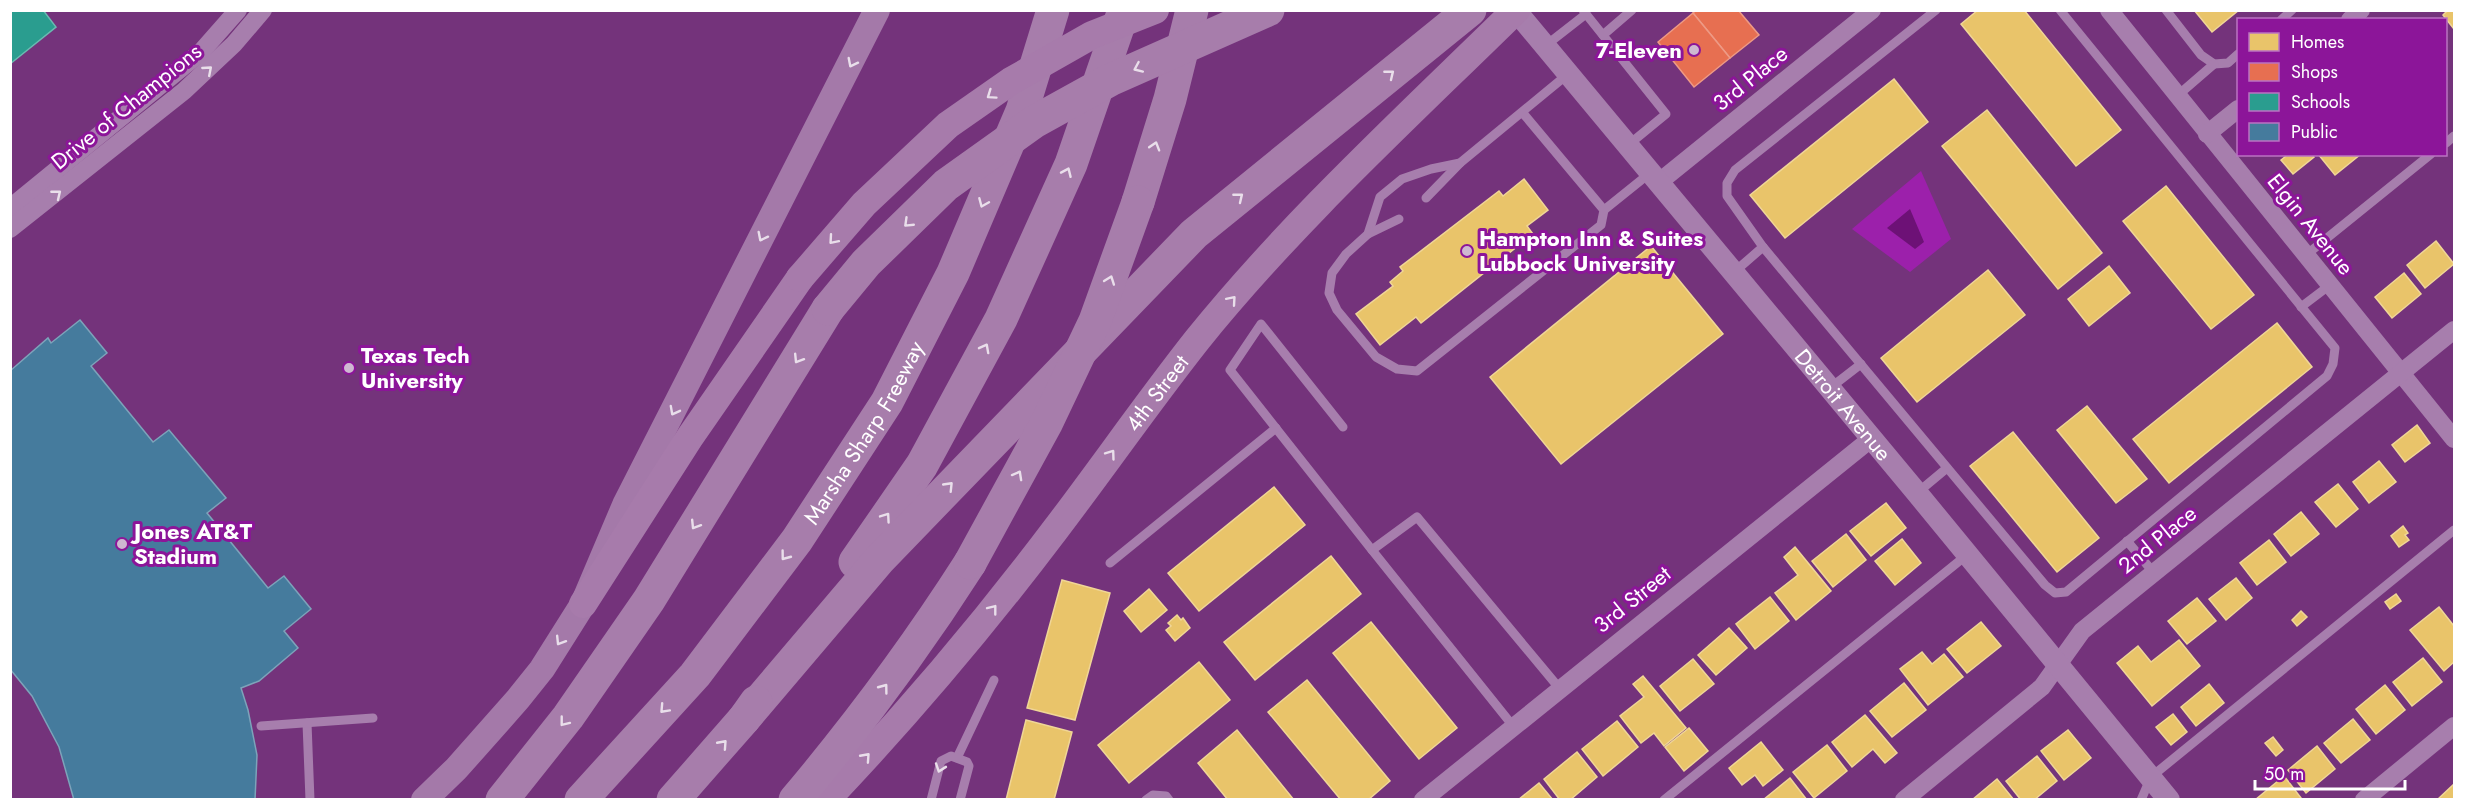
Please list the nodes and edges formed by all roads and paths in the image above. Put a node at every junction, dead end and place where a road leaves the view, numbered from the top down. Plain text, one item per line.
1 (238, 10) edge
2 (263, 10) edge
3 (877, 10) edge
4 (1053, 10) edge
5 (1124, 10) edge
6 (1155, 10) edge
7 (1268, 10) edge
8 (1470, 10) edge
9 (1632, 10) edge
10 (1872, 10) edge
11 (1936, 10) edge
12 (2060, 10) edge
13 (2109, 10) edge
14 (2166, 10) edge
15 (1516, 11) edge
16 (1585, 13) edge
17 (1192, 14) edge
18 (1603, 35) junction
19 (1545, 46) junction
20 (2237, 55) edge
21 (2214, 64) junction
22 (1568, 74) junction
23 (2177, 96) junction
24 (2237, 110) edge
25 (1522, 112) junction
26 (2207, 134) junction
27 (1627, 146) junction
28 (2429, 156) edge
29 (1460, 164) junction
30 (1654, 178) junction
31 (1425, 198) dead end
32 (10, 208) edge
33 (1604, 210) junction
34 (1399, 219) dead end
35 (10, 229) edge
36 (1368, 234) junction
37 (1763, 247) junction
38 (2306, 255) junction
39 (1733, 273) junction
40 (2330, 285) junction
41 (2301, 307) junction
42 (2454, 330) edge
43 (1861, 364) junction
44 (2401, 373) junction
45 (1830, 388) junction
46 (1343, 426) dead end
47 (1276, 428) junction
48 (1872, 438) junction
49 (2454, 439) edge
50 (1947, 468) junction
51 (1917, 493) junction
52 (2454, 530) edge
53 (2127, 541) junction
54 (1372, 550) junction
55 (1968, 554) junction
56 (1110, 563) dead end
57 (2154, 573) junction
58 (584, 604) junction
59 (2059, 664) junction
60 (994, 680) dead end
61 (1560, 689) junction
62 (374, 718) dead end
63 (744, 719) junction
64 (307, 723) junction
65 (261, 726) dead end
66 (1514, 726) junction
67 (2454, 726) edge
68 (957, 758) junction
69 (2151, 777) junction
70 (310, 800) edge
71 (424, 800) edge
72 (502, 800) edge
73 (581, 800) edge
74 (673, 800) edge
75 (795, 800) edge
76 (826, 800) edge
77 (931, 800) edge
78 (960, 800) edge
79 (1146, 800) edge
80 (1169, 800) edge
81 (1423, 800) edge
82 (1664, 800) edge
83 (1904, 800) edge
84 (2141, 800) edge
85 (2169, 800) edge
86 (2364, 800) edge

1 - 32 street, Drive of Champions
35 -> 2 street, Drive of Champions
3 -> 58 main road
4 -> 73 highway, Marsha Sharp Freeway
63 -> 5 highway
6 -> 58 main road, bridge
7 -> 72 highway, bridge
63 -> 8 highway
9 - 18 lane
10 - 30 street, 3rd Place
11 - 37 lane
12 - 41 lane
13 - 23 street, Elgin Avenue
14 - 21 lane
15 - 19 street, Detroit Avenue
76 -> 15 main road, 4th Street
16 - 18 lane
16 - 19 lane
75 -> 17 highway, bridge
18 - 27 lane
19 - 22 street, Detroit Avenue
20 - 21 lane
21 - 23 lane
22 - 25 lane
22 - 27 street, Detroit Avenue
23 - 26 street, Elgin Avenue
24 - 26 street
25 - 29 lane
25 - 33 lane
26 - 38 street, Elgin Avenue
27 - 30 street, Detroit Avenue
28 - 38 lane
29 - 31 lane
29 - 36 lane
30 - 33 lane
30 - 39 street, Detroit Avenue
33 - 36 lane
34 - 36 lane
37 - 39 lane
37 - 43 lane
38 - 40 street, Elgin Avenue
39 - 45 street, Detroit Avenue
40 - 41 lane
40 - 44 street, Elgin Avenue
41 - 53 lane
42 - 44 street, 2nd Place
43 - 45 lane
43 - 50 lane
44 - 49 street, Elgin Avenue
44 - 57 street, 2nd Place
45 - 48 street, Detroit Avenue
46 - 47 lane
47 - 54 lane
47 - 56 lane
48 - 51 street, Detroit Avenue
48 - 61 street, 3rd Street
50 - 51 lane
50 - 53 lane
51 - 55 street, Detroit Avenue
52 - 69 lane
53 - 57 lane
54 - 61 lane
54 - 66 lane
55 - 59 street, Detroit Avenue
55 - 82 lane
57 - 59 street, 2nd Place
58 -> 71 main road
59 - 69 street, Detroit Avenue
59 - 83 street, 2nd Place
60 - 68 lane
61 - 66 street, 3rd Street
62 - 64 lane
74 -> 63 highway
64 - 65 lane
64 - 70 lane
66 - 81 street, 3rd Street
67 - 86 street
68 -> 77 lane
68 - 78 lane
69 - 84 lane
69 - 85 street, Detroit Avenue
79 - 80 lane

